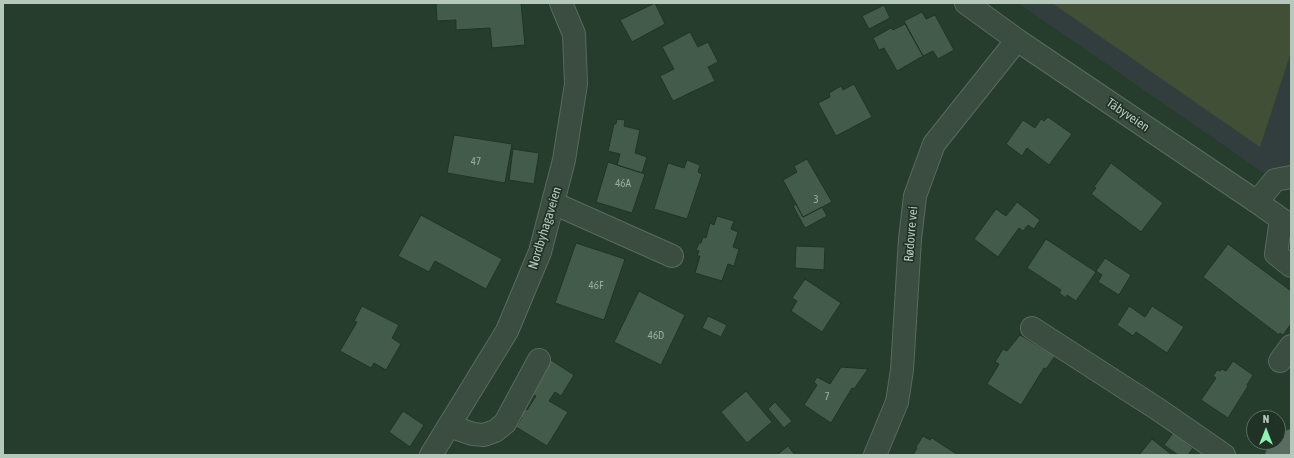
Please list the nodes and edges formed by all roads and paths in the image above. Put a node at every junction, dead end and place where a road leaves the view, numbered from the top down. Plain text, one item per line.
1 (560, 3) edge
2 (966, 3) edge
3 (1016, 40) junction
4 (1291, 177) edge
5 (1257, 202) junction
6 (553, 203) junction
7 (1286, 223) edge
8 (672, 256) dead end
9 (1291, 266) edge
10 (1032, 328) dead end
11 (540, 360) dead end
12 (449, 426) junction
13 (1291, 441) edge
14 (432, 455) edge
15 (875, 455) edge
16 (1224, 455) edge
17 (1277, 455) edge

1 - 6 street, Nordbyhagaveien
2 - 3 street, Täbyveien
3 - 5 street, Täbyveien
3 - 15 street, Rødovre vei
4 - 5 street
5 - 7 street, Täbyveien
6 - 8 street
6 - 12 street, Nordbyhagaveien
7 - 9 street
10 - 16 street
11 - 12 street
12 - 14 street, Nordbyhagaveien
13 - 17 main road

